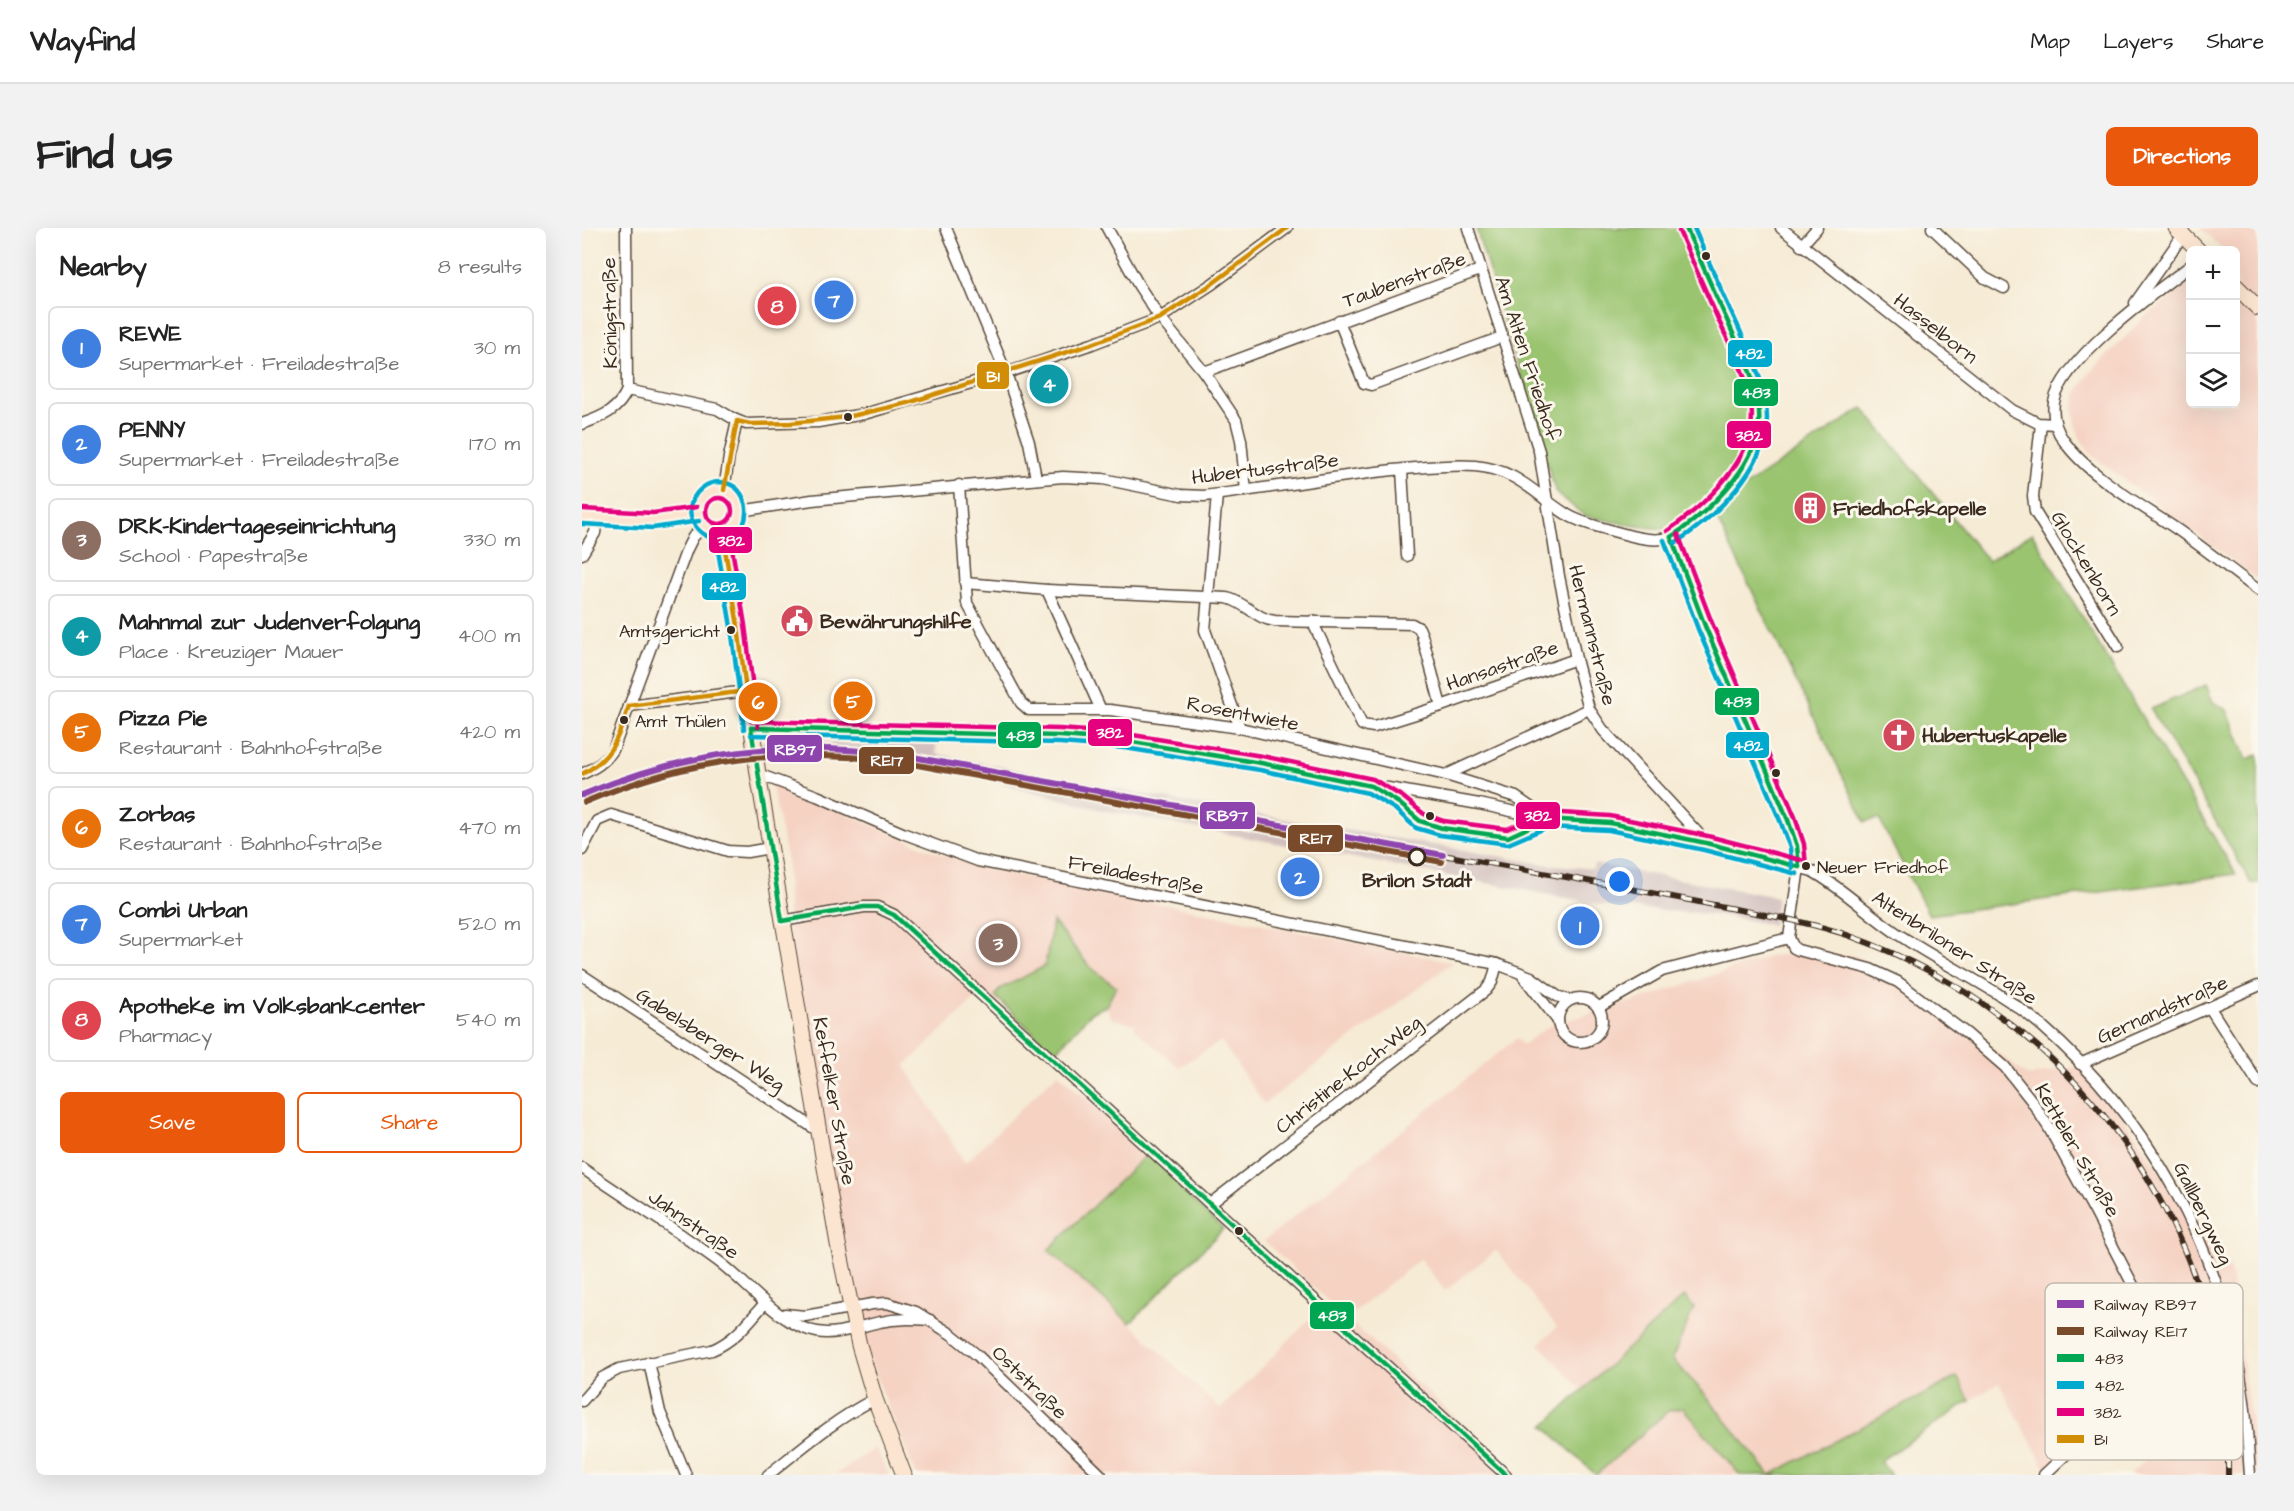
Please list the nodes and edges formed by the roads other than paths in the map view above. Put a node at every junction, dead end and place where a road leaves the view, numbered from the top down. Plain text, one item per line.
1 (627, 228) edge
2 (946, 228) edge
3 (1107, 228) edge
4 (1287, 228) edge
5 (1468, 228) edge
6 (1686, 228) edge
7 (1781, 228) edge
8 (1817, 228) edge
9 (1932, 228) edge
10 (2179, 231) edge
11 (1801, 246) junction
12 (2195, 246) edge
13 (2186, 269) edge
14 (1480, 270) junction
15 (2004, 288) dead end
16 (2240, 291) edge
17 (2258, 308) edge
18 (2130, 310) junction
19 (1160, 318) junction
20 (1340, 321) junction
21 (1502, 337) junction
22 (1006, 373) junction
23 (1205, 374) junction
24 (627, 390) junction
25 (737, 421) junction
26 (582, 424) edge
27 (2041, 424) junction
28 (2055, 424) junction
29 (1402, 470) junction
30 (1036, 478) junction
31 (959, 485) junction
32 (724, 490) junction
33 (1246, 491) junction
34 (1217, 495) junction
35 (1548, 501) junction
36 (740, 511) junction
37 (590, 517) edge
38 (701, 520) junction
39 (722, 532) junction
40 (1671, 537) junction
41 (582, 554) edge
42 (1407, 556) dead end
43 (964, 583) junction
44 (1047, 590) junction
45 (2258, 590) edge
46 (1207, 596) junction
47 (1312, 621) junction
48 (2118, 647) dead end
49 (1576, 659) junction
50 (746, 691) junction
51 (629, 706) junction
52 (1441, 706) junction
53 (1589, 709) junction
54 (1101, 710) junction
55 (751, 728) junction
56 (1240, 728) junction
57 (582, 774) edge
58 (758, 774) junction
59 (1446, 775) junction
60 (1376, 787) junction
61 (1542, 818) junction
62 (1706, 843) junction
63 (770, 848) junction
64 (582, 850) edge
65 (1799, 867) junction
66 (782, 921) junction
67 (1789, 939) junction
68 (1497, 963) junction
69 (1519, 972) junction
70 (582, 975) edge
71 (2258, 986) edge
72 (1568, 1000) junction
73 (1599, 1007) junction
74 (2210, 1008) junction
75 (1558, 1021) junction
76 (2080, 1064) junction
77 (2258, 1083) edge
78 (820, 1132) junction
79 (582, 1168) edge
80 (1210, 1204) junction
81 (2132, 1283) edge
82 (2216, 1283) edge
83 (765, 1303) junction
84 (850, 1309) junction
85 (782, 1314) junction
86 (930, 1320) junction
87 (855, 1328) junction
88 (649, 1362) junction
89 (2243, 1394) edge
90 (583, 1399) edge
91 (875, 1399) junction
92 (2060, 1460) edge
93 (686, 1475) edge
94 (768, 1475) edge
95 (904, 1475) edge
96 (1101, 1475) edge
97 (1506, 1475) edge
98 (2044, 1475) edge
99 (2250, 1475) edge

1 - 24 street, Königstraße
2 - 22 street
3 - 19 street
4 - 19 street
5 - 14 street, Am Alten Friedhof
6 - 40 street
7 - 11 street, Hasselborn
8 - 11 street
9 - 15 street
10 - 12 street
10 - 18 street
11 - 27 street, Hasselborn
13 - 18 street
14 - 20 street, Taubenstraße
14 - 21 street, Am Alten Friedhof
16 - 17 street
18 - 28 street
19 - 22 street
19 - 23 street
20 - 21 street, Taubenstraße
20 - 23 street, Taubenstraße
21 - 35 street, Am Alten Friedhof
22 - 25 street
22 - 30 street
23 - 33 street
24 - 25 street, Königstraße
24 - 26 street
25 - 32 street
27 - 28 street, Hasselborn
27 - 48 street, Glockenborn
28 - 45 street
29 - 33 street, Hubertusstraße
29 - 35 street, Hubertusstraße
29 - 42 street
30 - 31 street, Hubertusstraße
30 - 34 street, Hubertusstraße
31 - 36 street, Hubertusstraße
31 - 43 street
32 - 36 street
32 - 38 street
33 - 34 street, Hubertusstraße
34 - 46 street
35 - 40 street, Hubertusstraße
35 - 49 street, Hermannstraße
36 - 39 street
37 - 38 street
37 - 41 street
38 - 39 street
38 - 51 street
39 - 50 street, Keffelker Straße
40 - 65 street
43 - 44 street, Hansastraße
43 - 54 street, Rosentwiete
44 - 46 street, Hansastraße
44 - 54 street
46 - 47 street, Hansastraße
46 - 56 street
47 - 52 street, Hansastraße
47 - 52 street, Hansastraße
49 - 52 street, Hansastraße
49 - 53 street, Hermannstraße
50 - 51 street
50 - 55 street, Keffelker Straße
51 - 57 street
53 - 59 street
53 - 62 street, Hermannstraße
54 - 56 street, Rosentwiete
55 - 58 street, Keffelker Straße
55 - 60 street, Altenbriloner Straße
56 - 59 street, Rosentwiete
58 - 63 street, Keffelker Straße
58 - 68 street, Freiladestraße
59 - 61 street, Rosentwiete
60 - 61 street, Altenbriloner Straße
60 - 61 street
61 - 62 street, Altenbriloner Straße
62 - 65 street, Altenbriloner Straße
63 - 64 street
63 - 66 street, Keffelker Straße
65 - 67 street
65 - 76 street, Altenbriloner Straße
66 - 78 street, Keffelker Straße
66 - 80 street
67 - 73 street
67 - 81 street, Ketteler Straße
68 - 69 street, Freiladestraße
68 - 80 street, Christine-Koch-Weg
69 - 72 street, Freiladestraße
69 - 75 street, Freiladestraße
70 - 78 street, Gabelsberger Weg
71 - 74 street, Gernandstraße
72 - 73 street
72 - 75 street
73 - 75 street
74 - 76 street, Gernandstraße
74 - 77 street
76 - 82 street, Gallbergweg
78 - 84 street, Keffelker Straße
79 - 83 street, Jahnstraße
80 - 97 street
83 - 85 street, Jahnstraße
83 - 88 street
84 - 85 street
84 - 86 street, Oststraße
84 - 87 street, Keffelker Straße
85 - 87 street, Jahnstraße
86 - 87 street
86 - 96 street, Oststraße
87 - 91 street, Keffelker Straße
88 - 90 street
88 - 93 street
89 - 99 street, Gallbergweg
91 - 94 street
91 - 95 street, Keffelker Straße
92 - 98 street, Ketteler Straße

